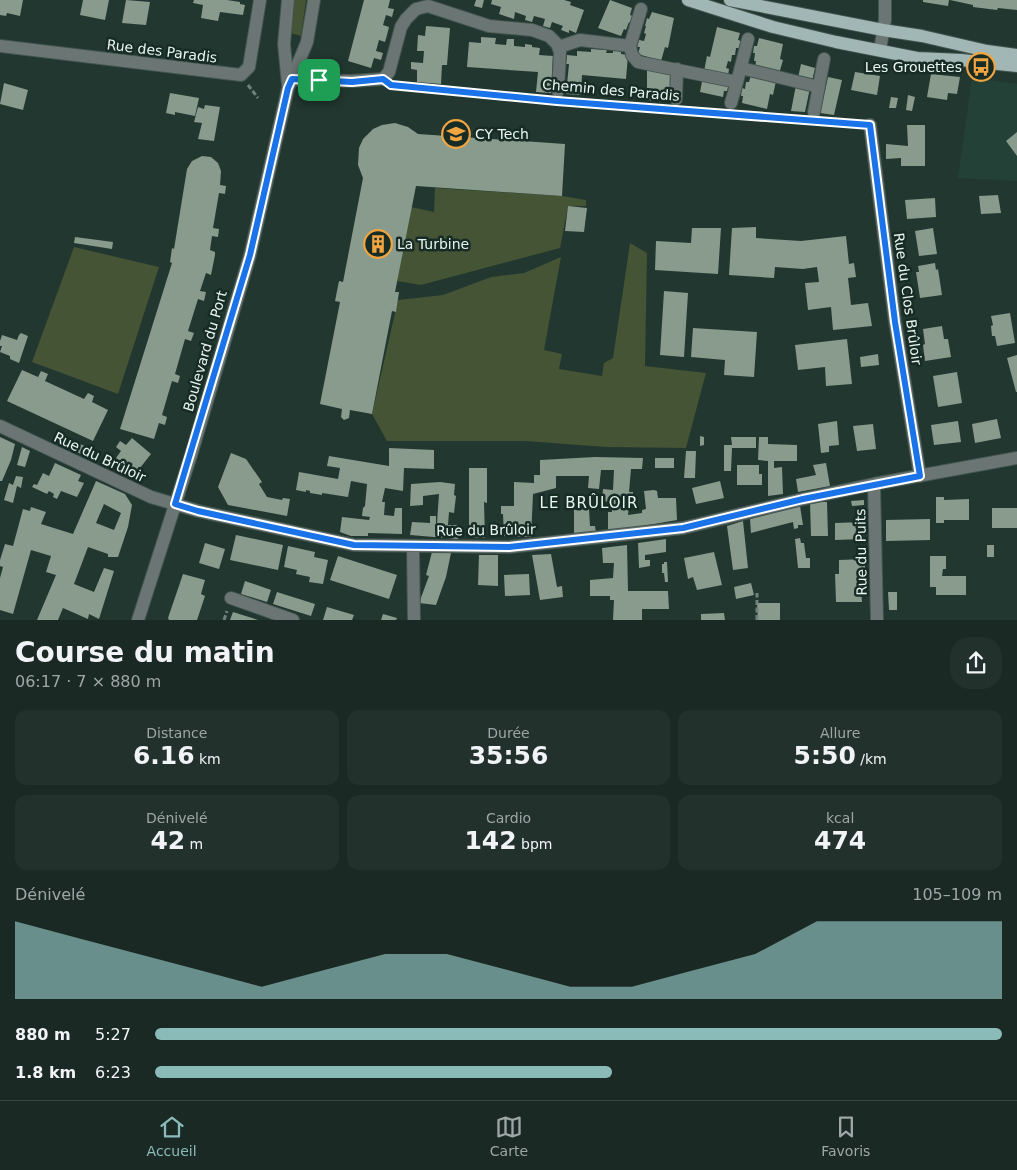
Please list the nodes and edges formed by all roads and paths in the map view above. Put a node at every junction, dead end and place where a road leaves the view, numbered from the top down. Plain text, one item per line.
1 (260, 0) edge
2 (288, 0) edge
3 (314, 0) edge
4 (688, 0) edge
5 (730, 0) edge
6 (885, 0) edge
7 (641, 9) dead end
8 (883, 30) junction
9 (748, 39) dead end
10 (0, 46) edge
11 (630, 46) junction
12 (559, 47) junction
13 (880, 50) junction
14 (1017, 55) edge
15 (824, 58) dead end
16 (1017, 66) edge
17 (741, 68) junction
18 (677, 69) junction
19 (383, 79) junction
20 (289, 82) junction
21 (737, 82) junction
22 (819, 87) junction
23 (558, 91) dead end
24 (676, 99) dead end
25 (732, 109) joint
26 (723, 114) dead end
27 (815, 118) junction
28 (870, 125) joint
29 (0, 426) edge
30 (1017, 458) edge
31 (920, 476) junction
32 (874, 484) junction
33 (175, 504) junction
34 (413, 546) junction
35 (757, 593) dead end
36 (231, 598) dead end
37 (138, 620) edge
38 (293, 620) edge
39 (414, 620) edge
40 (756, 620) edge
41 (878, 620) edge

1 - 10 street, Rue des Paradis
2 - 20 street, Boulevard du Port
3 - 20 street, Boulevard du Port
4 - 13 main road
5 - 8 main road
6 - 8 street
7 - 11 street
8 - 13 street
8 - 14 main road
9 - 17 street
11 - 12 street
11 - 18 street
12 - 19 street
12 - 23 street
13 - 16 main road
15 - 22 street
17 - 21 street
17 - 22 street
18 - 21 street
18 - 24 street
19 - 20 street
19 - 26 path, Chemin des Paradis
20 - 33 street, Boulevard du Port
21 - 25 street
22 - 27 street
25 - 27 path
27 - 28 path
28 - 31 street, Rue du Clos Brûloir
29 - 33 street, Rue du Brûloir
30 - 31 street, Rue du Brûloir
31 - 32 street, Rue du Brûloir
32 - 34 street, Rue du Brûloir
32 - 41 street, Rue du Puits
33 - 34 street, Rue du Brûloir
33 - 37 street, Boulevard du Port
34 - 39 street
35 - 40 path
36 - 38 street

